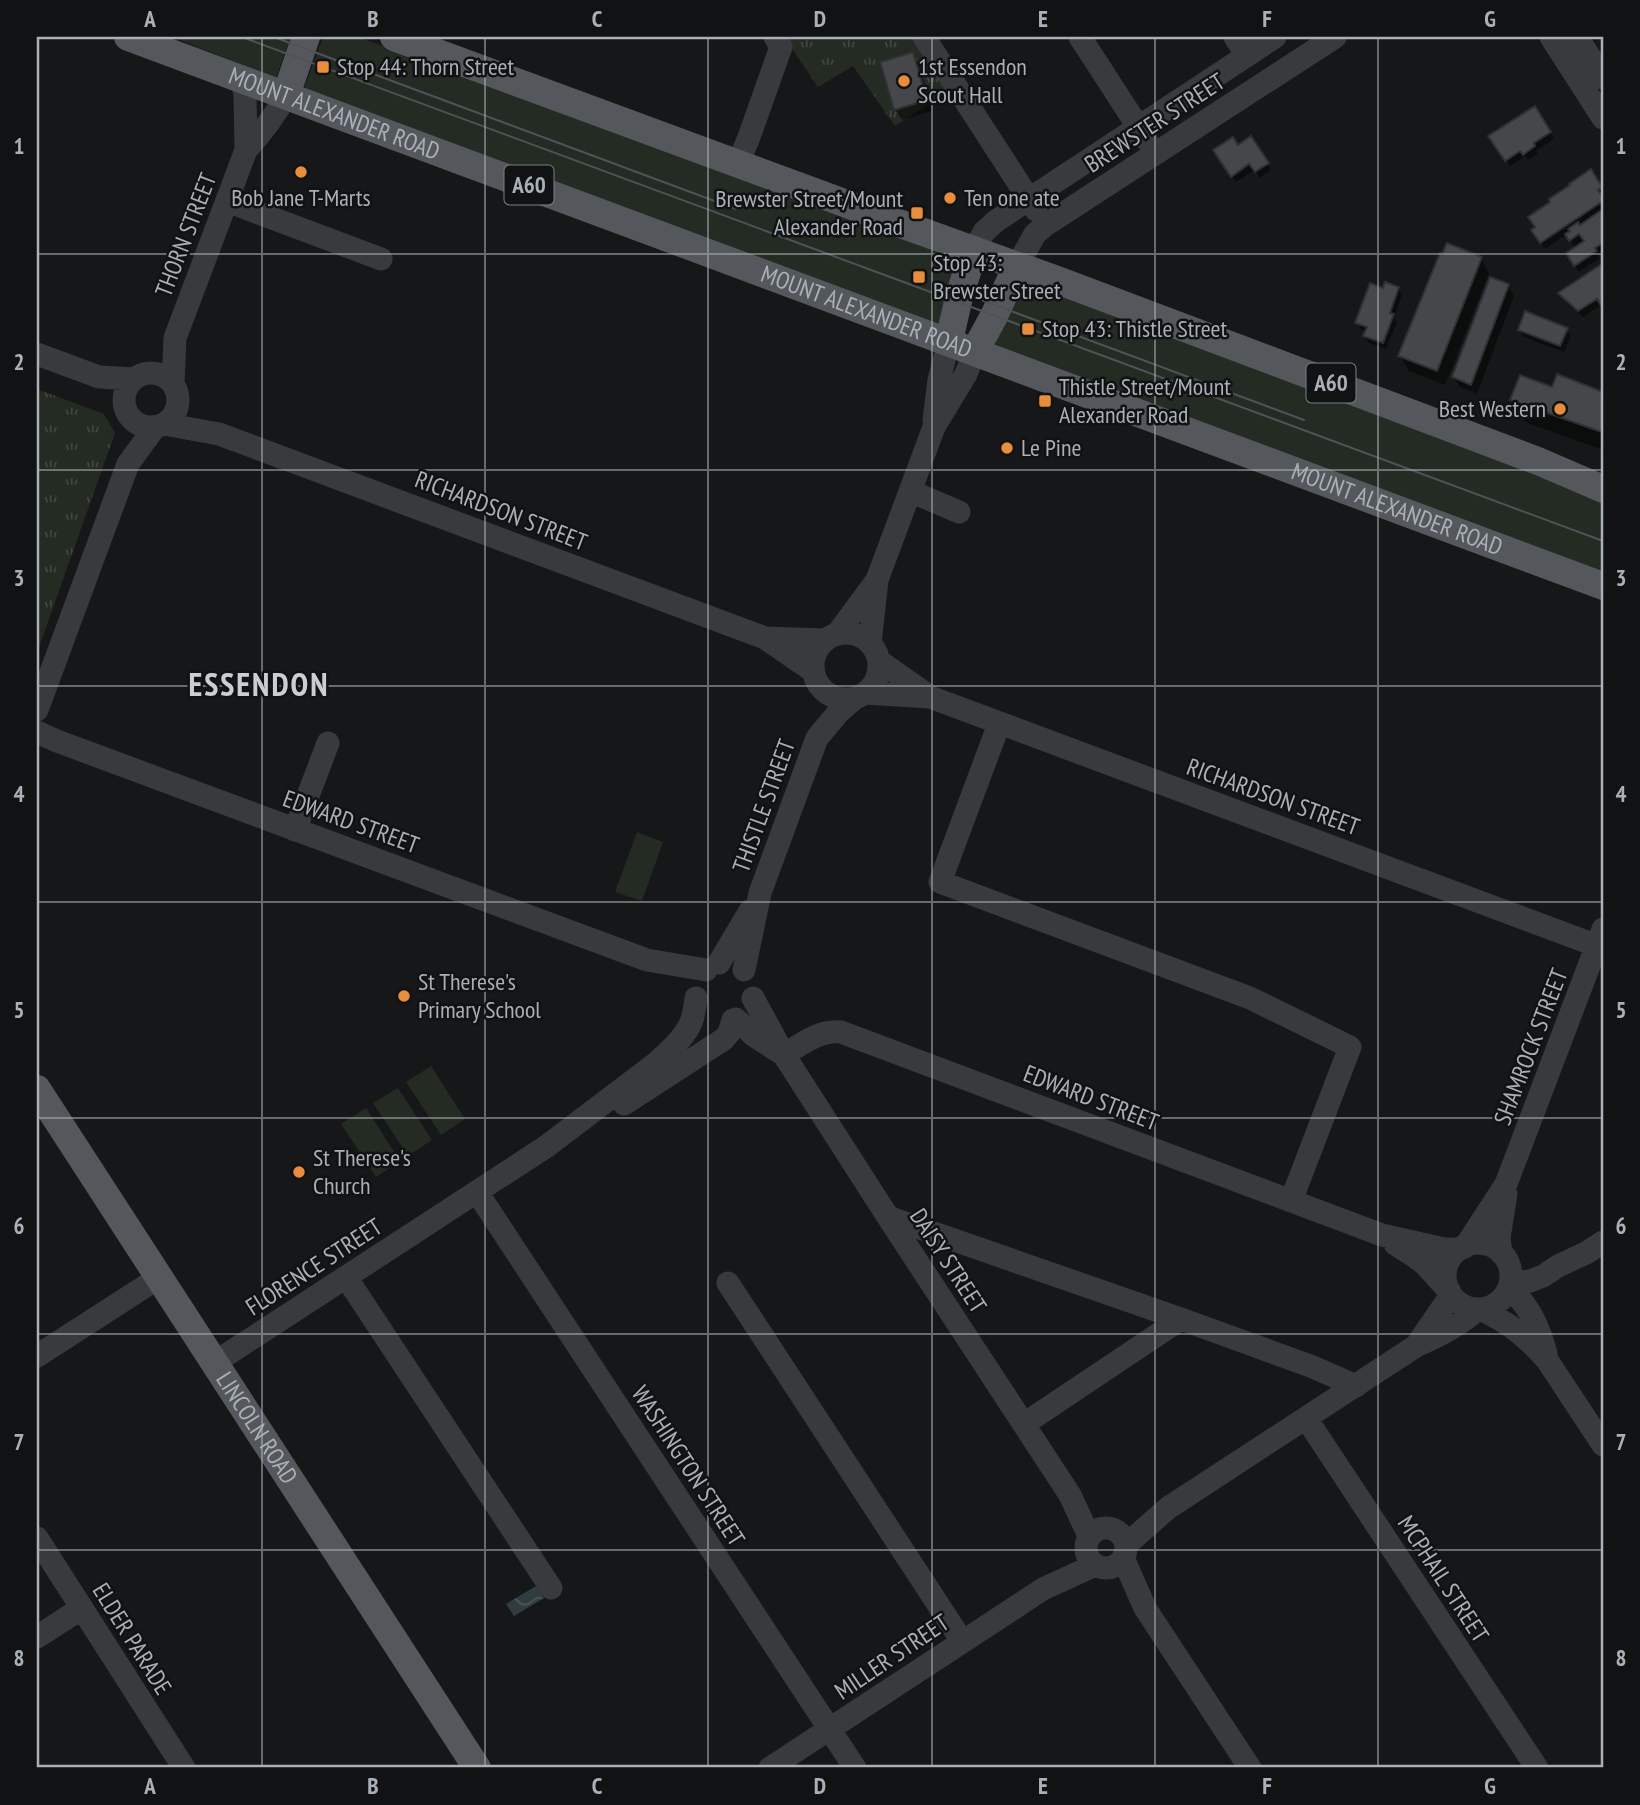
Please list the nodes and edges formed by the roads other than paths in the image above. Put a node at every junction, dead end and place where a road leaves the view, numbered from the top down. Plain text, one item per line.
1 (128, 37) edge
2 (306, 37) edge
3 (394, 37) edge
4 (775, 37) edge
5 (924, 37) edge
6 (1080, 37) edge
7 (1275, 37) edge
8 (1335, 37) edge
9 (1551, 37) edge
10 (1577, 37) edge
11 (1241, 46) edge
12 (1603, 78) edge
13 (242, 79) junction
14 (286, 95) junction
15 (1603, 117) edge
16 (1138, 126) junction
17 (246, 150) junction
18 (1156, 153) junction
19 (737, 164) junction
20 (1028, 199) junction
21 (227, 201) junction
22 (1046, 224) junction
23 (974, 250) junction
24 (381, 259) dead end
25 (1017, 265) junction
26 (175, 338) junction
27 (949, 341) junction
28 (975, 351) junction
29 (37, 354) edge
30 (140, 376) junction
31 (99, 377) junction
32 (176, 393) junction
33 (127, 409) junction
34 (159, 426) junction
35 (934, 427) junction
36 (219, 433) junction
37 (128, 464) junction
38 (1603, 489) edge
39 (911, 491) junction
40 (959, 512) dead end
41 (877, 580) junction
42 (1603, 586) edge
43 (831, 637) junction
44 (765, 638) junction
45 (874, 652) junction
46 (816, 678) junction
47 (860, 696) junction
48 (930, 697) junction
49 (37, 710) edge
50 (999, 724) junction
51 (37, 732) edge
52 (817, 738) junction
53 (328, 743) dead end
54 (295, 830) junction
55 (760, 893) junction
56 (1601, 941) edge
57 (744, 970) junction
58 (704, 980) junction
59 (754, 998) junction
60 (735, 1020) junction
61 (784, 1055) junction
62 (37, 1089) edge
63 (547, 1146) junction
64 (1506, 1184) junction
65 (477, 1192) junction
66 (1291, 1201) junction
67 (888, 1217) junction
68 (1382, 1235) junction
69 (1603, 1242) edge
70 (1463, 1248) junction
71 (1501, 1253) junction
72 (346, 1277) junction
73 (158, 1278) junction
74 (728, 1283) dead end
75 (1510, 1286) junction
76 (1450, 1293) junction
77 (1479, 1309) junction
78 (1181, 1319) junction
79 (1416, 1346) junction
80 (37, 1356) edge
81 (1547, 1360) junction
82 (214, 1363) junction
83 (1356, 1386) junction
84 (1306, 1418) junction
85 (1024, 1424) junction
86 (1603, 1445) edge
87 (37, 1538) edge
88 (1105, 1547) junction
89 (551, 1588) dead end
90 (82, 1608) junction
91 (37, 1637) edge
92 (962, 1641) junction
93 (830, 1729) junction
94 (184, 1768) edge
95 (477, 1768) edge
96 (770, 1768) edge
97 (855, 1768) edge
98 (1250, 1768) edge
99 (1536, 1768) edge

1 - 13 main road, MOUNT ALEXANDER ROAD / A60
2 - 14 main road
3 - 19 main road, A60
4 - 19 street
5 - 20 street
6 - 16 street
7 - 11 street, BREWSTER STREET
8 - 18 street, BREWSTER STREET
9 - 15 street
10 - 12 street
11 - 16 street, BREWSTER STREET
13 - 14 main road, MOUNT ALEXANDER ROAD / A60
13 - 17 street, THORN STREET
14 - 17 street, THORN STREET
14 - 27 main road, MOUNT ALEXANDER ROAD / A60
16 - 18 street
16 - 20 street, BREWSTER STREET
17 - 21 street, THORN STREET
18 - 22 street, BREWSTER STREET
19 - 23 main road, A60
20 - 22 street
20 - 23 street, BREWSTER STREET
21 - 24 street
21 - 26 street, THORN STREET
22 - 25 street, BREWSTER STREET
23 - 25 main road, A60
23 - 27 main road
25 - 28 main road
25 - 38 main road, A60
26 - 30 street, THORN STREET
26 - 32 street, THORN STREET
27 - 28 main road, MOUNT ALEXANDER ROAD / A60
27 - 35 street
28 - 35 street
28 - 42 main road, MOUNT ALEXANDER ROAD / A60
29 - 31 street
30 - 31 street
30 - 32 street
30 - 33 street
31 - 33 street
32 - 34 street
32 - 36 street, RICHARDSON STREET
33 - 34 street
33 - 37 street
34 - 36 street, RICHARDSON STREET
34 - 37 street
35 - 39 street
36 - 44 street, RICHARDSON STREET
37 - 49 street
39 - 40 street
39 - 41 street
41 - 43 street
41 - 45 street
43 - 44 street, RICHARDSON STREET
43 - 45 street
43 - 46 street
44 - 46 street, RICHARDSON STREET
45 - 47 street
45 - 48 street, RICHARDSON STREET
46 - 47 street
46 - 52 street, THISTLE STREET
47 - 48 street, RICHARDSON STREET
47 - 52 street, THISTLE STREET
48 - 50 street, RICHARDSON STREET
50 - 56 street, RICHARDSON STREET
50 - 66 street
51 - 54 street, EDWARD STREET
52 - 55 street, THISTLE STREET
53 - 54 street
54 - 58 street, EDWARD STREET
55 - 57 street, THISTLE STREET
55 - 58 street, THISTLE STREET
56 - 64 street, SHAMROCK STREET
57 - 58 street
57 - 59 street
58 - 60 street
58 - 63 street, FLORENCE STREET
59 - 60 street
59 - 61 street, DAISY STREET
60 - 61 street, DAISY STREET
60 - 63 street, FLORENCE STREET
61 - 66 street, EDWARD STREET
61 - 67 street, DAISY STREET
62 - 73 main road, LINCOLN ROAD
63 - 65 street, FLORENCE STREET
64 - 70 street, SHAMROCK STREET
64 - 71 street, SHAMROCK STREET
65 - 72 street, FLORENCE STREET
65 - 93 street, WASHINGTON STREET
66 - 68 street, EDWARD STREET
67 - 78 street
67 - 85 street, DAISY STREET
68 - 70 street, EDWARD STREET
68 - 76 street, EDWARD STREET
69 - 75 street
70 - 71 street
70 - 76 street
71 - 75 street
72 - 82 street, FLORENCE STREET
72 - 89 street
73 - 80 street
73 - 82 main road, LINCOLN ROAD
74 - 92 street
75 - 77 street
75 - 81 street
76 - 77 street
76 - 79 street, MILLER STREET
77 - 79 street, MILLER STREET
77 - 81 street
78 - 83 street
78 - 85 street
79 - 83 street, MILLER STREET
81 - 86 street
82 - 95 main road, LINCOLN ROAD
83 - 84 street, MILLER STREET
84 - 88 street, MILLER STREET
84 - 99 street, MCPHAIL STREET
85 - 88 street, DAISY STREET
87 - 90 street, ELDER PARADE
88 - 92 street, MILLER STREET
88 - 98 street, DAISY STREET
90 - 91 street
90 - 94 street, ELDER PARADE
92 - 93 street, MILLER STREET
93 - 96 street, MILLER STREET
93 - 97 street, WASHINGTON STREET

